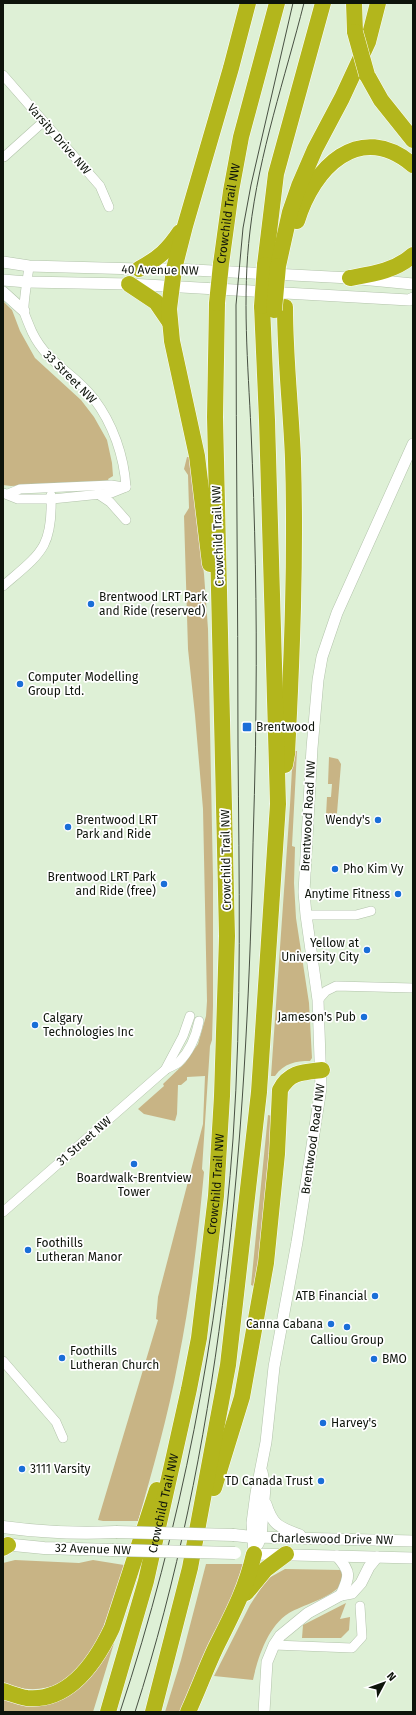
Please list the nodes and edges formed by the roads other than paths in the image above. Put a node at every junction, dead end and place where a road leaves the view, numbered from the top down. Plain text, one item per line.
1 (248, 3) edge
2 (277, 3) edge
3 (323, 3) edge
4 (354, 3) edge
5 (378, 3) edge
6 (3, 75) edge
7 (43, 122) junction
8 (413, 140) edge
9 (4, 157) edge
10 (413, 165) edge
11 (109, 206) dead end
12 (185, 226) junction
13 (413, 255) edge
14 (3, 262) edge
15 (28, 266) junction
16 (277, 266) junction
17 (139, 269) junction
18 (174, 269) junction
19 (350, 278) junction
20 (3, 280) edge
21 (27, 282) junction
22 (129, 284) junction
23 (413, 284) edge
24 (172, 287) junction
25 (3, 292) edge
26 (413, 298) edge
27 (274, 308) junction
28 (24, 311) junction
29 (170, 320) junction
30 (413, 444) edge
31 (126, 487) junction
32 (51, 488) junction
33 (6, 494) edge
34 (98, 494) junction
35 (52, 499) junction
36 (126, 520) dead end
37 (3, 586) edge
38 (220, 604) junction
39 (278, 804) junction
40 (371, 911) dead end
41 (306, 915) junction
42 (413, 988) edge
43 (318, 1000) junction
44 (190, 1016) dead end
45 (199, 1021) dead end
46 (165, 1070) junction
47 (322, 1070) junction
48 (3, 1212) edge
49 (3, 1361) edge
50 (63, 1438) dead end
51 (173, 1459) junction
52 (261, 1467) junction
53 (264, 1497) junction
54 (3, 1527) edge
55 (256, 1537) junction
56 (308, 1538) junction
57 (413, 1541) edge
58 (5, 1546) edge
59 (254, 1554) junction
60 (286, 1554) junction
61 (337, 1556) junction
62 (377, 1557) junction
63 (413, 1558) edge
64 (190, 1568) junction
65 (342, 1595) junction
66 (240, 1598) junction
67 (360, 1606) dead end
68 (274, 1645) junction
69 (3, 1691) edge
70 (108, 1712) edge
71 (153, 1712) edge
72 (188, 1712) edge
73 (264, 1712) edge

1 - 12 highway
2 - 38 highway, Crowchild Trail NW, bridge
3 - 16 highway
4 - 8 highway, bridge
5 - 16 highway
6 - 7 street, Varsity Drive NW
7 - 9 street
7 - 11 street, Varsity Drive NW
10 - 16 highway
12 - 17 highway
12 - 18 highway
13 - 19 highway
14 - 15 street, 40 Avenue NW
15 - 17 street, 40 Avenue NW
15 - 21 street, 33 Street NW
16 - 27 highway, bridge
16 - 27 highway
17 - 18 street, 40 Avenue NW
18 - 19 street, 40 Avenue NW
18 - 24 highway
19 - 23 street, 40 Avenue NW
20 - 21 street, 40 Avenue NW
21 - 22 street, 40 Avenue NW
21 - 28 street, 33 Street NW
22 - 24 street, 40 Avenue NW
22 - 29 highway
24 - 26 street, 40 Avenue NW
24 - 29 highway
25 - 28 street
27 - 39 highway
27 - 39 highway
28 - 31 street, 33 Street NW
29 - 38 highway
30 - 41 street, Brentwood Road NW
31 - 32 street
31 - 34 street
32 - 33 street
32 - 35 street
33 - 35 street
34 - 35 street
34 - 36 street
35 - 37 street
38 - 51 highway, Crowchild Trail NW
39 - 64 highway
40 - 41 street
41 - 43 street, Brentwood Road NW
42 - 43 street
43 - 47 street, Brentwood Road NW
44 - 46 street, 31 Street NW
45 - 46 street, 31 Street NW
46 - 48 street, 31 Street NW
47 - 52 street, Brentwood Road NW
47 - 64 highway
49 - 50 street
51 - 69 highway
51 - 70 highway, Crowchild Trail NW
52 - 53 street, Brentwood Road NW
52 - 55 street, Brentwood Road NW
53 - 55 street, Brentwood Road NW
53 - 56 street
54 - 55 main road, 32 Avenue NW, bridge
55 - 56 street, Charleswood Drive NW
55 - 59 street, Brentwood Road NW
56 - 57 street, Charleswood Drive NW
58 - 59 main road, 32 Avenue NW, bridge
59 - 60 street, Charleswood Drive NW
59 - 66 highway
60 - 61 street, Charleswood Drive NW
60 - 66 highway
61 - 62 street, Charleswood Drive NW
61 - 65 street
62 - 63 street, Charleswood Drive NW
62 - 65 street
64 - 71 highway
65 - 68 street
66 - 72 highway
67 - 68 street
68 - 73 street

